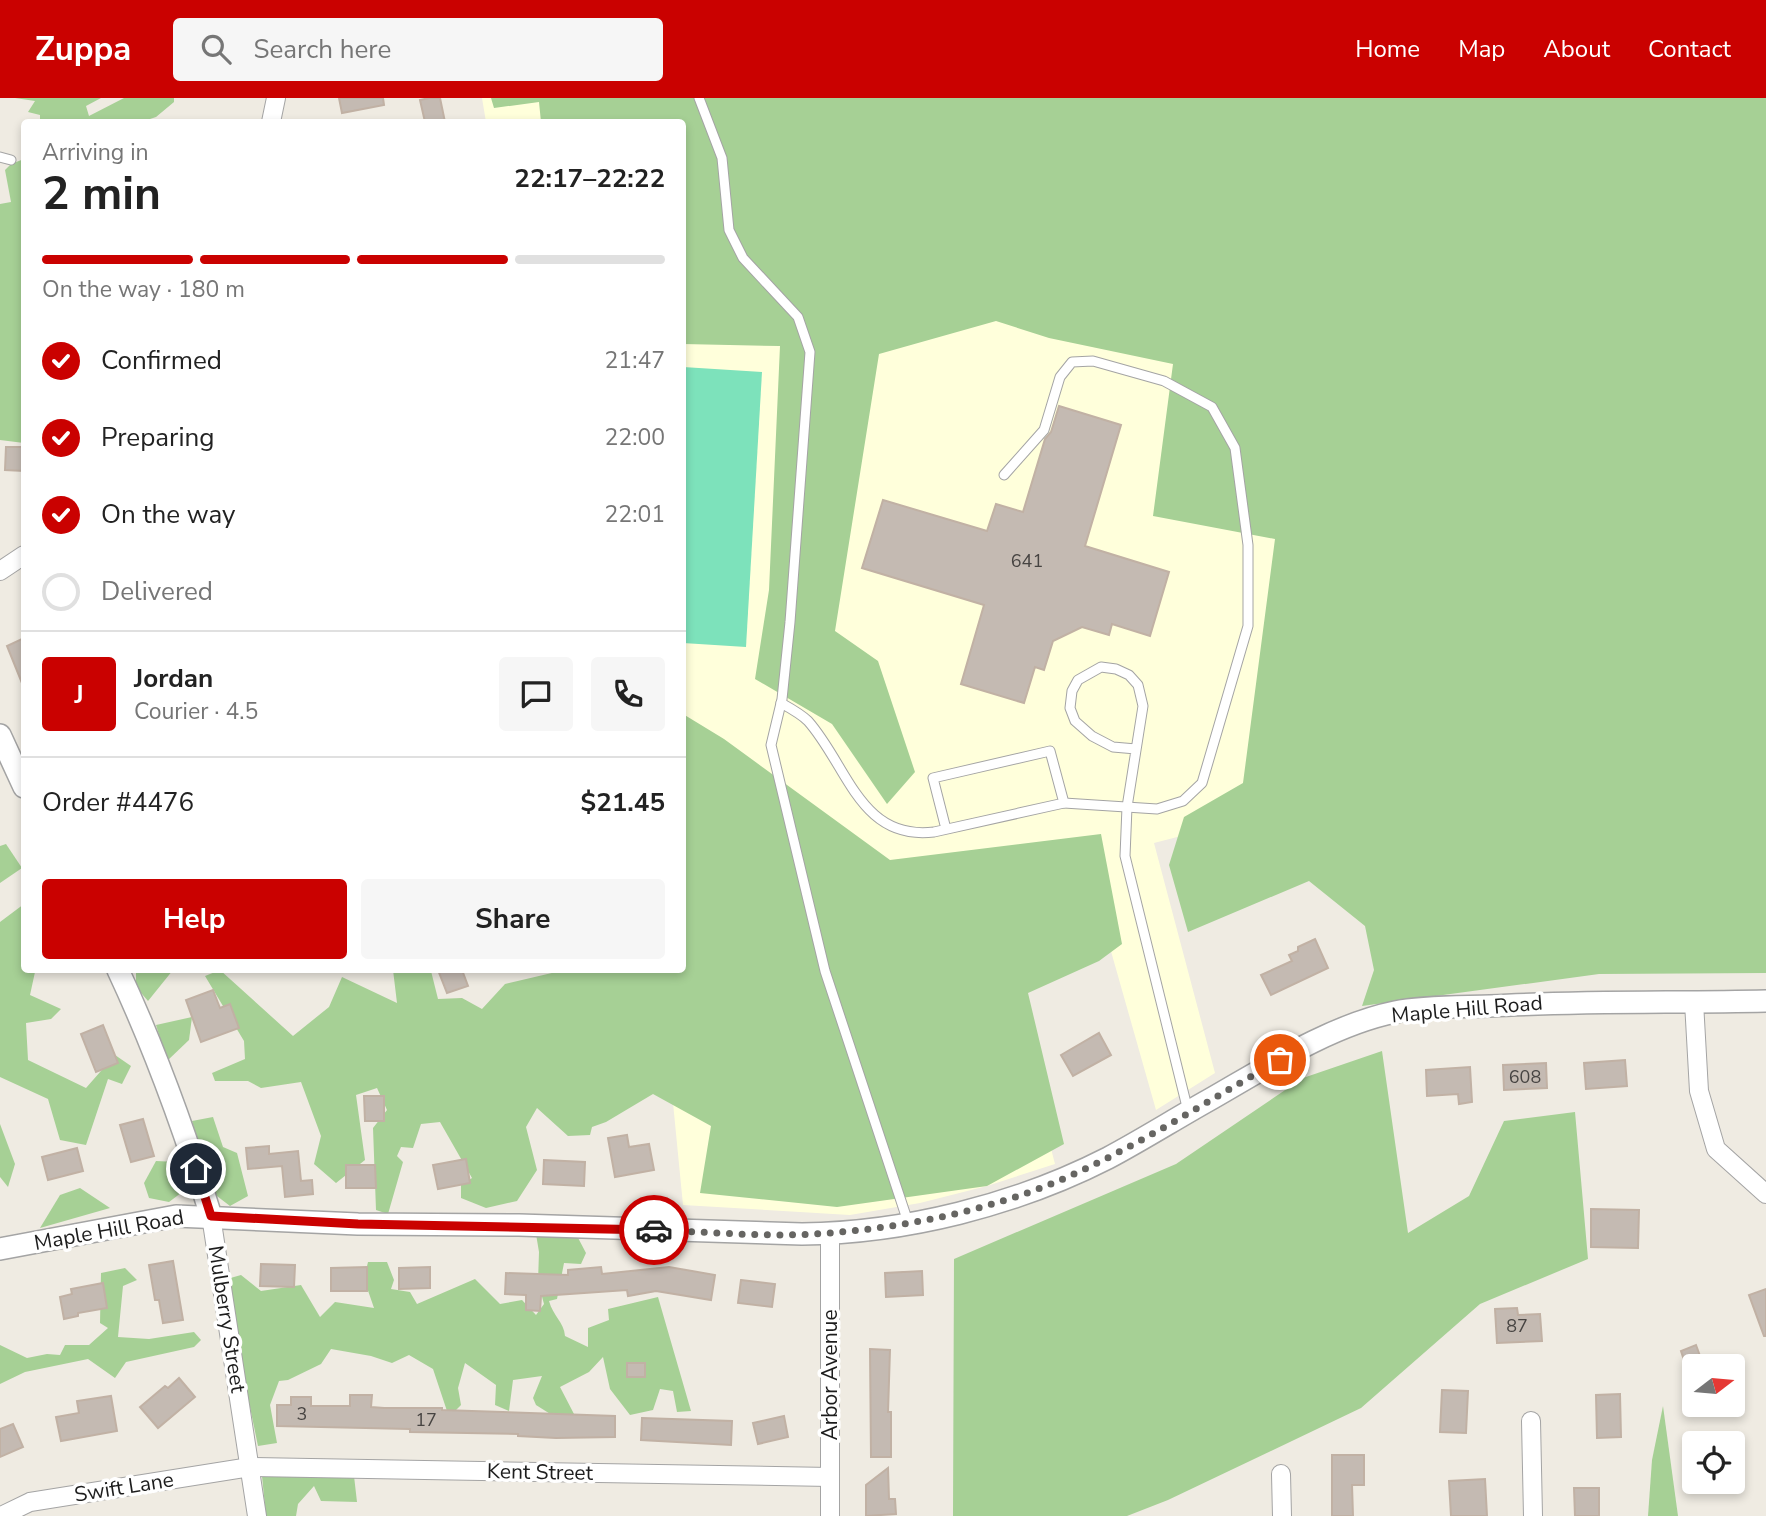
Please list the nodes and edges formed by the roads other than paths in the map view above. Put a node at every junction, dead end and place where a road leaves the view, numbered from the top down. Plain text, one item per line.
1 (276, 98) edge
2 (699, 98) edge
3 (272, 119) edge
4 (0, 157) edge
5 (11, 160) dead end
6 (1004, 475) dead end
7 (21, 557) edge
8 (0, 571) edge
9 (781, 703) junction
10 (0, 735) edge
11 (1136, 749) junction
12 (21, 780) edge
13 (1064, 803) junction
14 (1127, 807) junction
15 (946, 829) junction
16 (119, 973) edge
17 (1766, 1001) edge
18 (1694, 1002) junction
19 (1188, 1112) junction
20 (1766, 1194) edge
21 (211, 1216) junction
22 (908, 1224) junction
23 (830, 1233) junction
24 (0, 1249) edge
25 (1531, 1421) dead end
26 (250, 1467) junction
27 (1281, 1474) dead end
28 (830, 1477) junction
29 (1, 1516) edge
30 (257, 1516) edge
31 (830, 1516) edge
32 (1282, 1516) edge
33 (1533, 1516) edge

1 - 3 street
2 - 9 lane
4 - 5 lane
6 - 14 lane
7 - 8 street
9 - 15 lane
9 - 22 lane
10 - 12 street
11 - 11 lane
11 - 14 lane
13 - 14 lane
13 - 15 lane
13 - 15 lane
14 - 19 lane
16 - 21 street, Mulberry Street
17 - 18 street, Maple Hill Road
18 - 19 street, Maple Hill Road
18 - 20 street
19 - 22 street, Maple Hill Road
21 - 23 street, Maple Hill Road
21 - 24 street, Maple Hill Road
21 - 26 street, Mulberry Street
22 - 23 street, Maple Hill Road
23 - 28 street, Arbor Avenue
25 - 33 street
26 - 28 street, Kent Street
26 - 29 street, Swift Lane
26 - 30 street, Mulberry Street
27 - 32 street
28 - 31 street, Arbor Avenue

